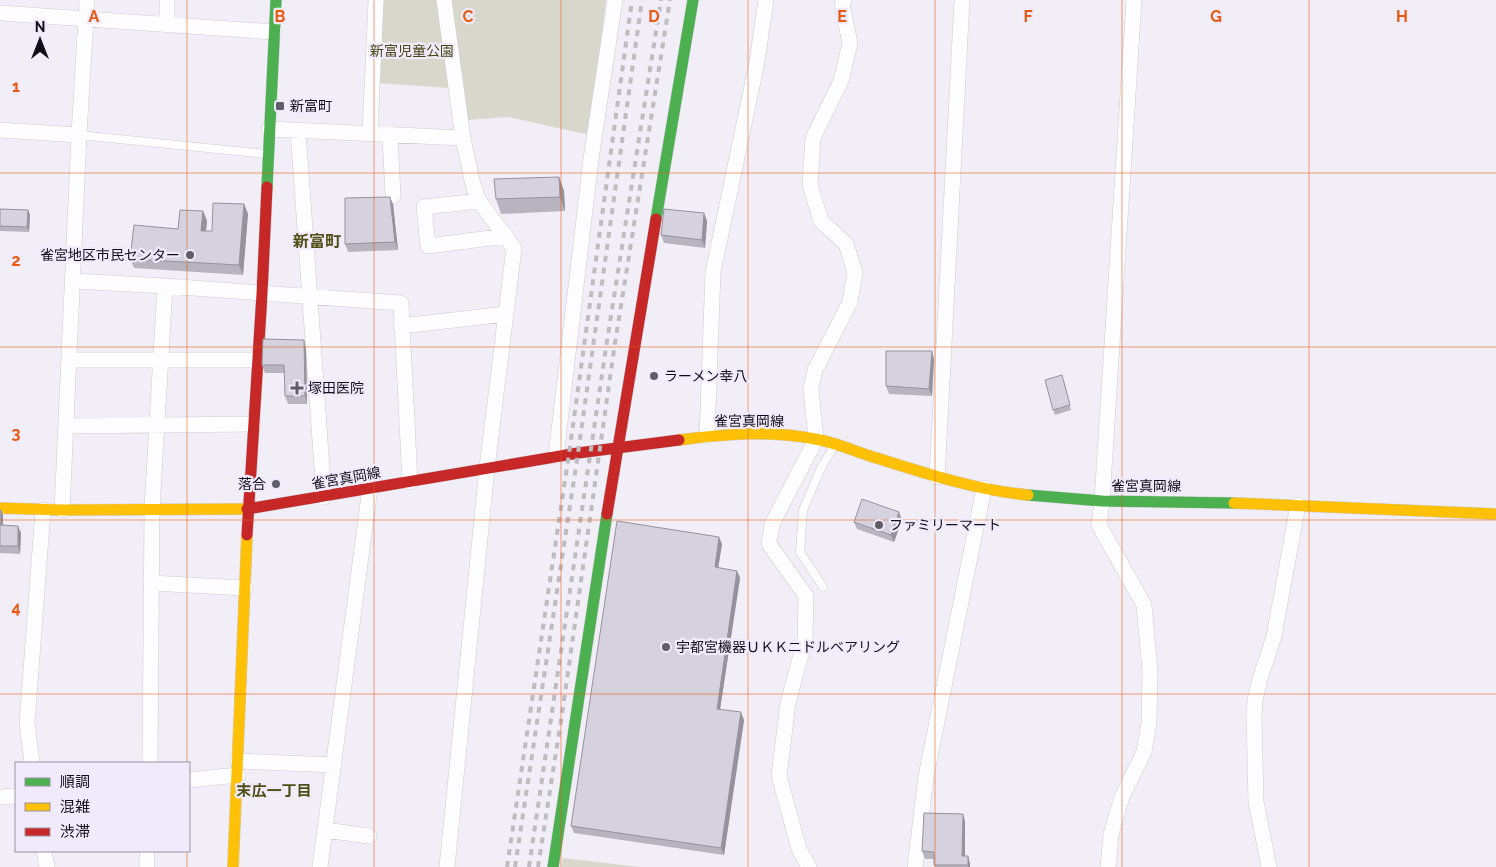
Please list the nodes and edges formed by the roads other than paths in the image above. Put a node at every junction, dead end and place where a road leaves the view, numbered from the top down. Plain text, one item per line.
1 (87, 0) edge
2 (167, 0) edge
3 (276, 0) edge
4 (376, 0) edge
5 (444, 0) edge
6 (615, 0) edge
7 (693, 0) edge
8 (766, 0) edge
9 (844, 0) edge
10 (962, 0) edge
11 (1134, 0) edge
12 (0, 13) edge
13 (86, 20) junction
14 (167, 24) junction
15 (274, 32) junction
16 (268, 128) junction
17 (0, 130) edge
18 (298, 130) junction
19 (370, 133) junction
20 (390, 134) junction
21 (79, 135) junction
22 (462, 138) junction
23 (268, 154) junction
24 (393, 196) dead end
25 (479, 201) junction
26 (506, 236) junction
27 (73, 281) junction
28 (165, 286) junction
29 (262, 294) junction
30 (310, 297) junction
31 (506, 314) junction
32 (401, 326) junction
33 (69, 360) junction
34 (160, 360) junction
35 (258, 360) junction
36 (254, 424) junction
37 (157, 425) junction
38 (66, 426) junction
39 (707, 436) junction
40 (816, 439) junction
41 (834, 445) junction
42 (618, 447) junction
43 (556, 456) junction
44 (487, 468) junction
45 (937, 477) junction
46 (410, 482) junction
47 (370, 488) junction
48 (984, 488) junction
49 (324, 497) junction
50 (1102, 501) junction
51 (1298, 505) junction
52 (0, 508) edge
53 (152, 509) junction
54 (248, 509) junction
55 (43, 510) junction
56 (62, 510) junction
57 (1496, 514) edge
58 (151, 583) junction
59 (823, 587) dead end
60 (245, 588) junction
61 (32, 762) edge
62 (150, 762) edge
63 (334, 764) junction
64 (238, 768) junction
65 (190, 780) edge
66 (15, 796) edge
67 (0, 797) edge
68 (325, 830) junction
69 (369, 836) dead end
70 (44, 852) edge
71 (148, 852) edge
72 (47, 867) edge
73 (147, 867) edge
74 (233, 867) edge
75 (320, 867) edge
76 (447, 867) edge
77 (553, 867) edge
78 (809, 867) edge
79 (915, 867) edge
80 (1108, 867) edge
81 (1269, 867) edge

1 - 13 street
2 - 14 street
3 - 15 street
4 - 19 street
5 - 22 street
6 - 43 street
7 - 42 street
8 - 39 street
9 - 40 street
10 - 45 street
11 - 50 street
12 - 13 street
13 - 14 street
13 - 21 street
14 - 15 street
15 - 16 street
16 - 18 street
16 - 23 street
17 - 21 street
18 - 19 street
18 - 30 street
19 - 20 street
20 - 22 street
20 - 24 street
21 - 23 lane
21 - 27 street
22 - 25 street
23 - 29 street
25 - 26 street
25 - 26 street
26 - 31 street
27 - 28 street
27 - 33 street
28 - 29 street
28 - 34 street
29 - 30 street
29 - 35 street
30 - 32 street
30 - 49 street
31 - 32 street
31 - 44 street
32 - 46 street
33 - 34 street
33 - 38 street
34 - 35 street
34 - 37 street
35 - 36 street
36 - 37 street
36 - 54 street
37 - 38 street
37 - 53 street
38 - 56 street
39 - 40 street, 雀宮真岡線
39 - 42 street, 雀宮真岡線
40 - 41 street, 雀宮真岡線
40 - 78 street
41 - 45 street, 雀宮真岡線
41 - 59 lane
42 - 43 street, 雀宮真岡線
42 - 77 street
43 - 44 street, 雀宮真岡線
44 - 46 street, 雀宮真岡線
44 - 76 street
45 - 48 street, 雀宮真岡線
46 - 47 street, 雀宮真岡線
47 - 49 street, 雀宮真岡線
47 - 63 street
48 - 50 street, 雀宮真岡線
48 - 79 street
49 - 54 street, 雀宮真岡線
50 - 51 street, 雀宮真岡線
50 - 80 street
51 - 57 street, 雀宮真岡線
51 - 81 street
52 - 55 street, 雀宮真岡線
53 - 54 street, 雀宮真岡線
53 - 56 street, 雀宮真岡線
53 - 58 street
54 - 60 street
55 - 56 street, 雀宮真岡線
55 - 61 street
58 - 60 street
58 - 62 street
60 - 64 street
63 - 64 street
63 - 68 street
64 - 65 street
64 - 74 street
66 - 67 street
68 - 69 street
68 - 75 street
70 - 72 street
71 - 73 street

